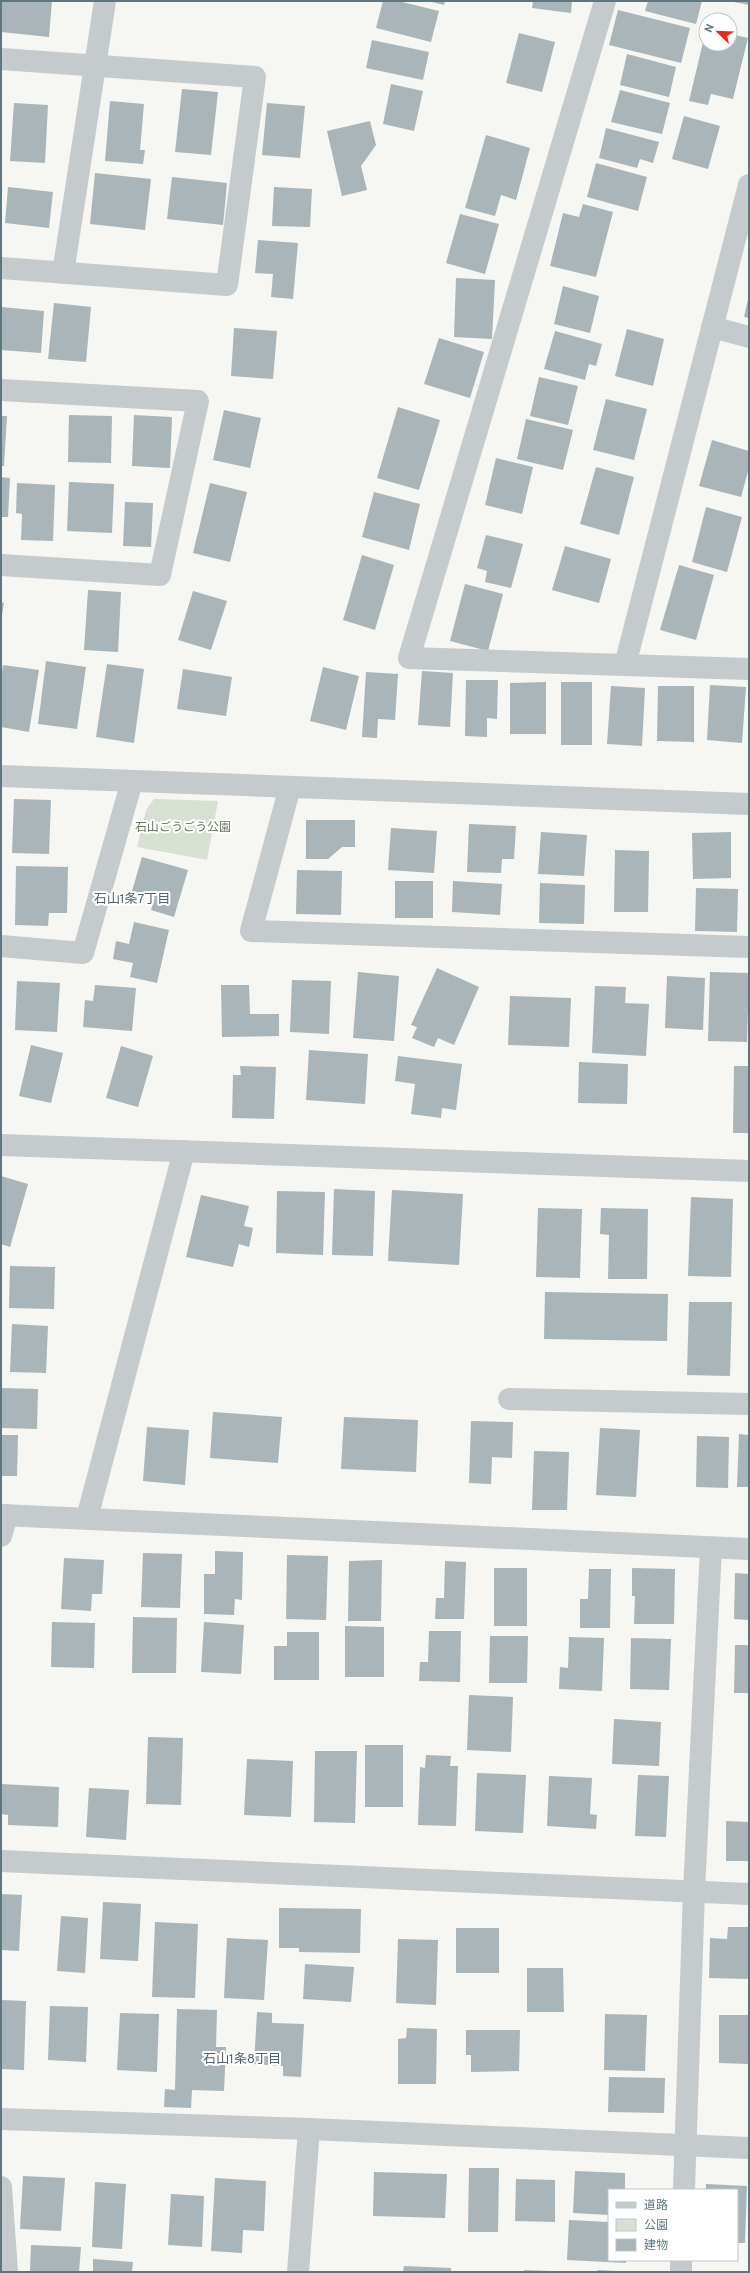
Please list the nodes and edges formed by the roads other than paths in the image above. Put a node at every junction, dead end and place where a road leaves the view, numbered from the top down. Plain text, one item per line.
1 (106, 1) edge
2 (605, 1) edge
3 (1, 59) edge
4 (95, 66) junction
5 (749, 185) edge
6 (1, 268) edge
7 (64, 273) junction
8 (712, 328) junction
9 (749, 338) edge
10 (1, 390) edge
11 (1, 565) edge
12 (625, 665) junction
13 (749, 669) edge
14 (1, 776) edge
15 (132, 781) junction
16 (290, 787) junction
17 (749, 804) edge
18 (1, 946) edge
19 (749, 947) edge
20 (1, 1145) edge
21 (184, 1151) junction
22 (749, 1170) edge
23 (508, 1399) dead end
24 (749, 1404) edge
25 (4, 1515) edge
26 (87, 1518) junction
27 (1, 1536) edge
28 (711, 1548) junction
29 (749, 1550) edge
30 (1, 1861) edge
31 (694, 1891) junction
32 (749, 1894) edge
33 (1, 2119) edge
34 (309, 2129) junction
35 (685, 2145) junction
36 (749, 2148) edge
37 (1, 2187) edge
38 (684, 2189) edge
39 (681, 2261) edge
40 (7, 2272) edge
41 (298, 2272) edge
42 (681, 2272) edge

1 - 4 street
2 - 12 street
3 - 4 street
4 - 7 street
4 - 7 street
5 - 8 street
6 - 7 street
8 - 9 street
8 - 12 street
10 - 11 street
12 - 13 street
14 - 15 street
15 - 16 street
15 - 18 street
16 - 17 street
16 - 19 street
20 - 21 street
21 - 22 street
21 - 26 street
23 - 24 street
25 - 26 street
25 - 27 street
26 - 28 street
28 - 29 street
28 - 31 street
30 - 31 street
31 - 32 street
31 - 35 street
33 - 34 street
34 - 35 street
34 - 41 street
35 - 36 street
35 - 38 street
37 - 40 street
39 - 42 street

